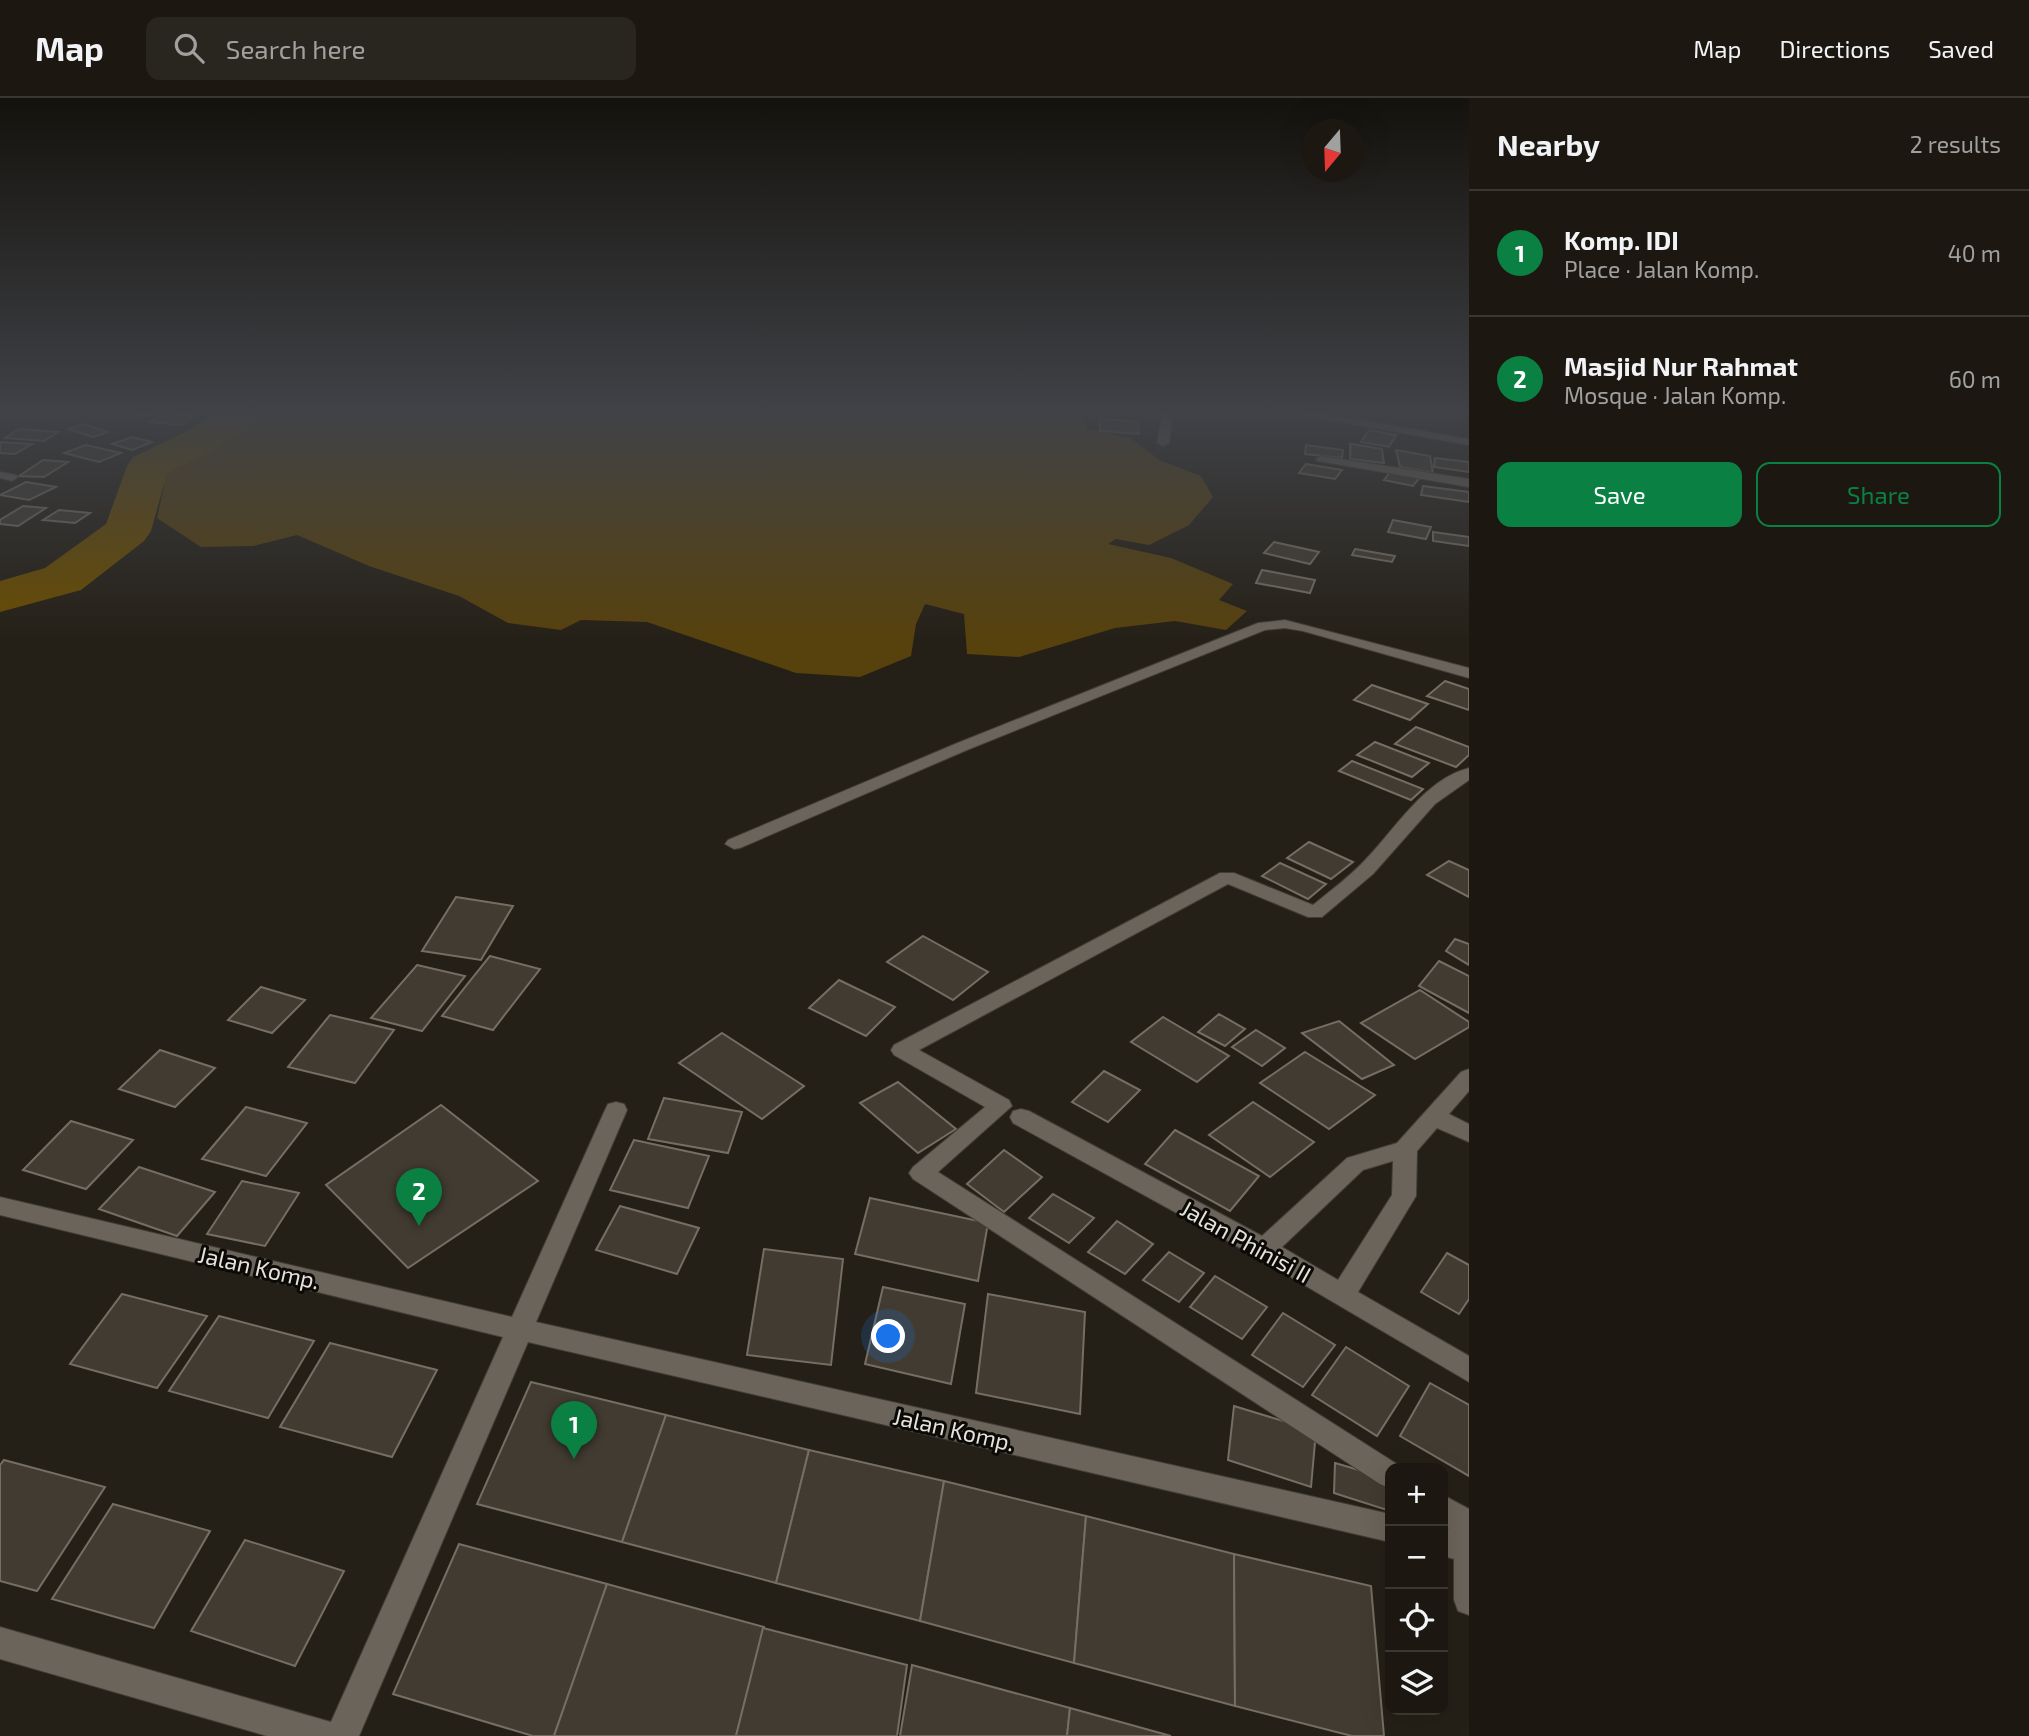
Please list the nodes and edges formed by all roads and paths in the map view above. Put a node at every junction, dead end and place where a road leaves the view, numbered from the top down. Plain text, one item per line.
1 (1467, 673) edge
2 (1469, 773) edge
3 (734, 844) dead end
4 (1469, 1077) edge
5 (616, 1110) dead end
6 (1434, 1116) junction
7 (1021, 1117) dead end
8 (1469, 1134) edge
9 (1405, 1149) junction
10 (0, 1206) edge
11 (1264, 1250) junction
12 (1342, 1296) junction
13 (518, 1328) junction
14 (1469, 1370) edge
15 (1385, 1472) edge
16 (1448, 1511) edge
17 (1469, 1525) edge
18 (1385, 1527) edge
19 (1448, 1543) edge
20 (1469, 1549) edge
21 (1469, 1558) edge
22 (1469, 1600) edge
23 (0, 1643) edge
24 (325, 1736) edge
25 (342, 1736) edge

1 - 3 street
2 - 15 street
4 - 6 street
5 - 13 street
6 - 8 street
6 - 9 street
7 - 11 street, Jalan Phinisi II
9 - 11 street
9 - 12 street
10 - 13 street, Jalan Komp.
11 - 12 street, Jalan Phinisi II
12 - 14 street, Jalan Phinisi II
13 - 18 street, Jalan Komp.
13 - 25 street
16 - 17 street
19 - 20 street
21 - 22 street
23 - 24 street

